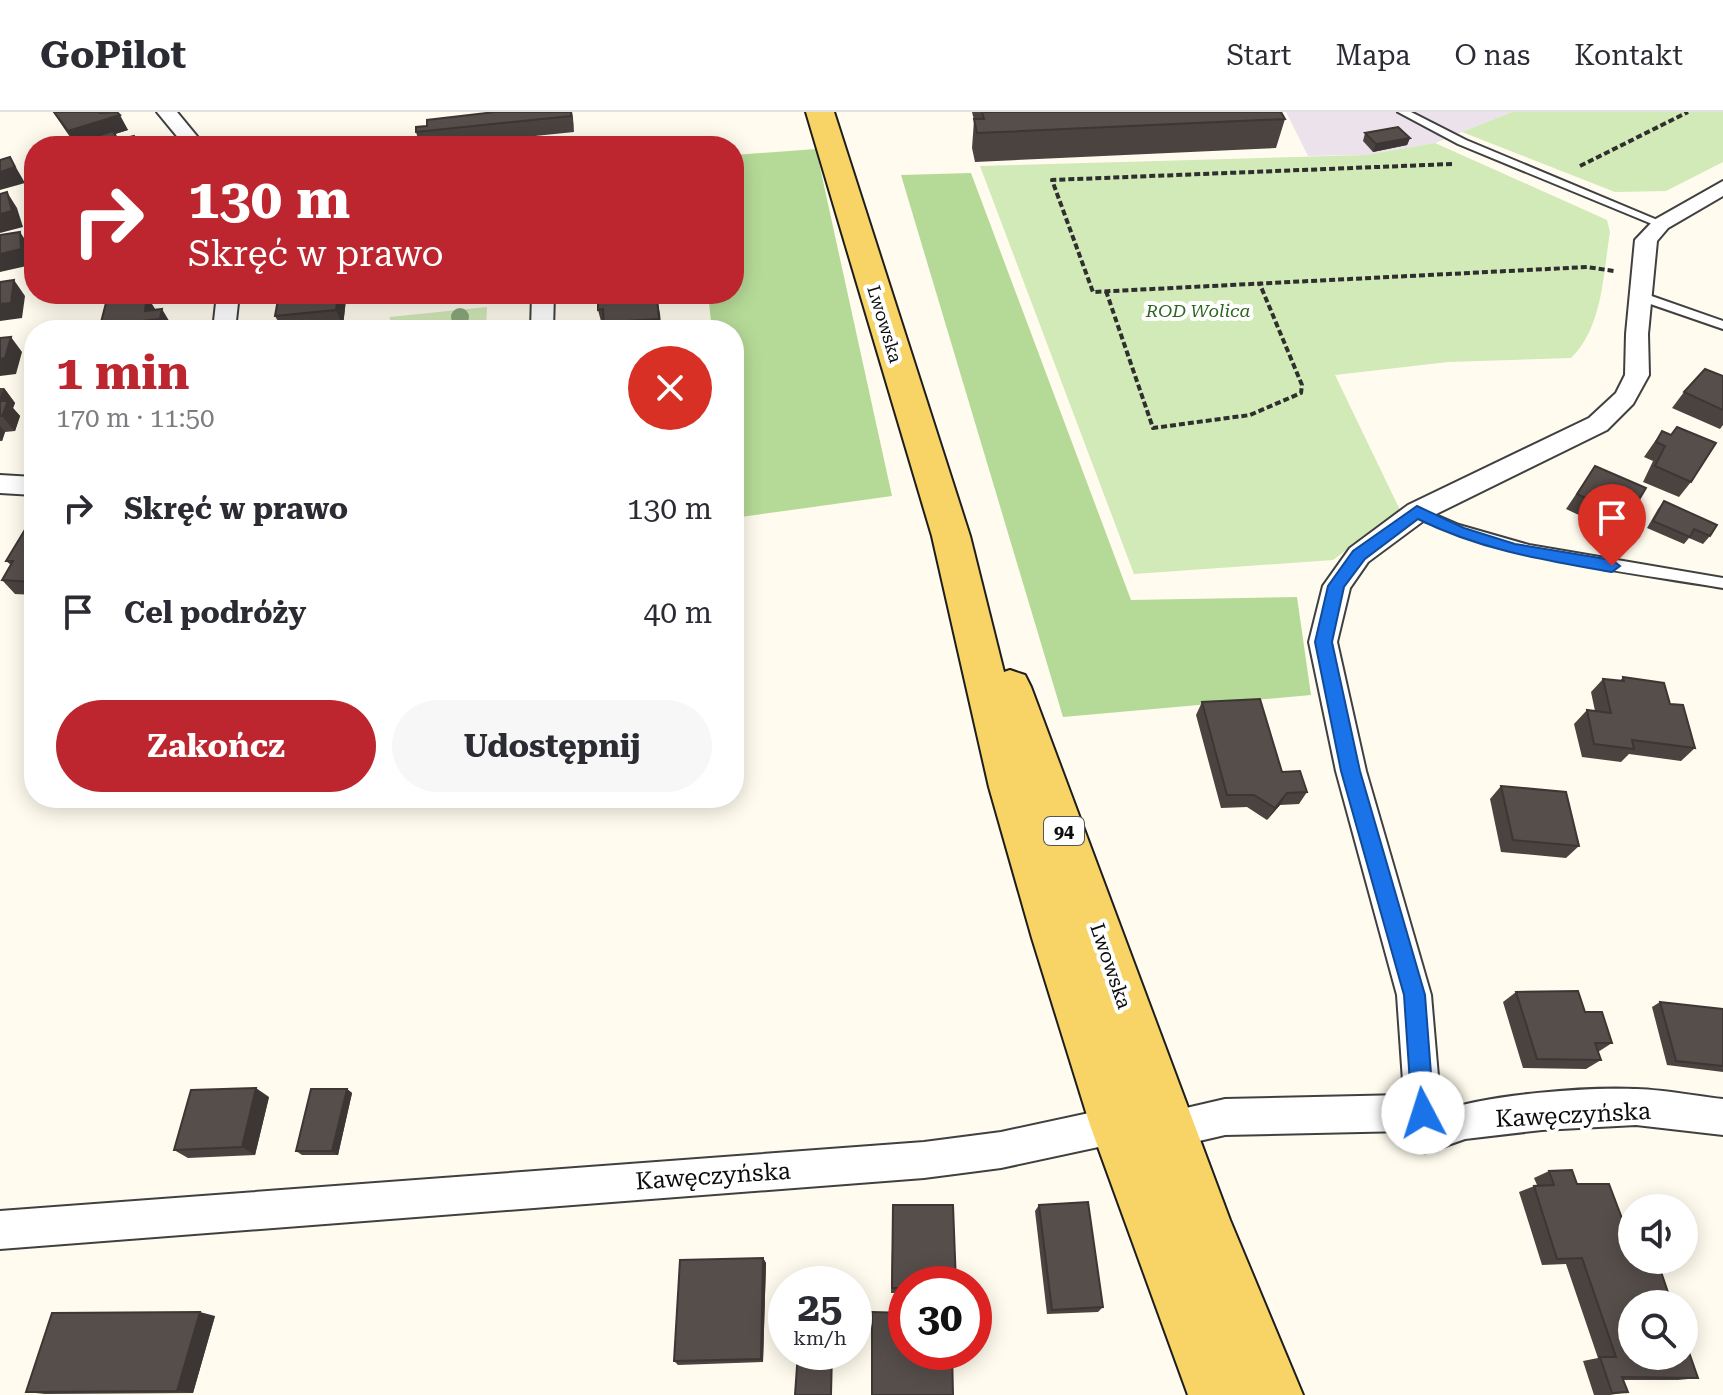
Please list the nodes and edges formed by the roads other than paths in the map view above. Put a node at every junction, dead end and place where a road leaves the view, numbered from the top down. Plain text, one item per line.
1 (167, 112) edge
2 (820, 112) edge
3 (1403, 112) edge
4 (187, 136) edge
5 (1723, 187) edge
6 (1661, 224) junction
7 (1641, 287) junction
8 (1723, 325) edge
9 (0, 484) edge
10 (24, 485) edge
11 (1417, 512) junction
12 (1723, 583) edge
13 (1723, 1117) edge
14 (1424, 1124) junction
15 (1143, 1128) junction
16 (0, 1230) edge
17 (1218, 1395) edge
18 (1273, 1395) edge

1 - 4 street
2 - 15 main road, Lwowska / 94
3 - 6 lane
5 - 6 street
6 - 7 street
7 - 8 lane
7 - 11 street
9 - 10 street
11 - 12 lane
11 - 14 street
13 - 14 street, Kawęczyńska
14 - 15 street, Kawęczyńska
15 - 16 street, Kawęczyńska
15 - 17 main road, Lwowska / 94
15 - 18 main road, Lwowska / 94

